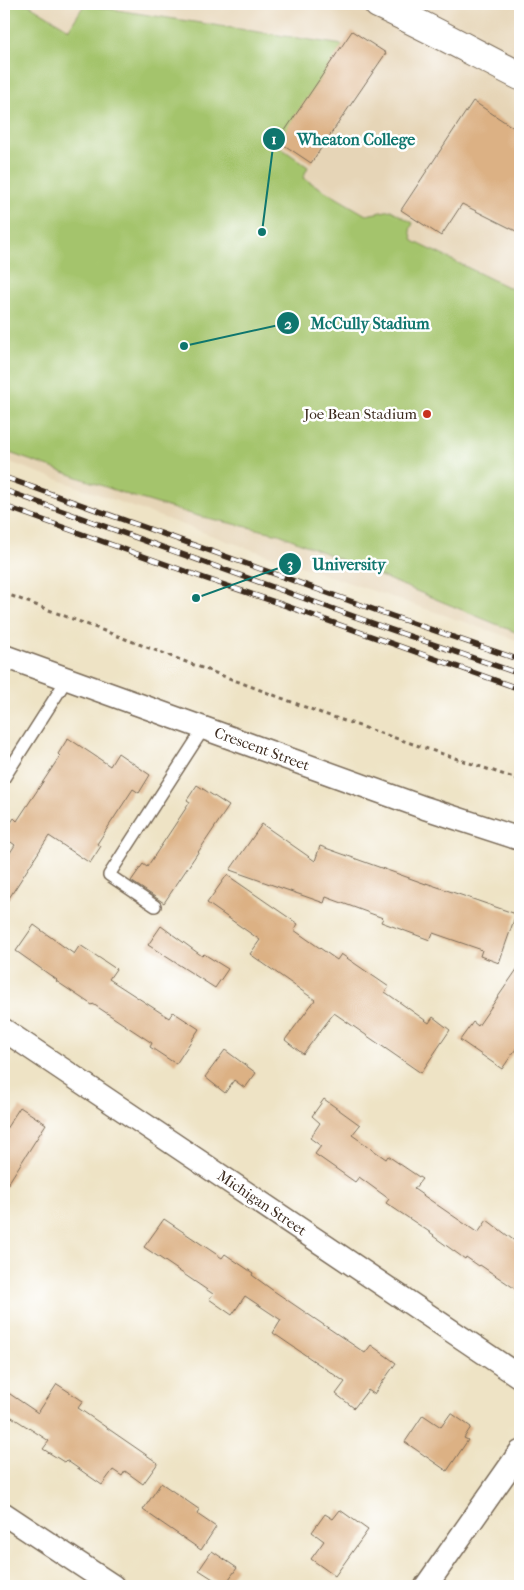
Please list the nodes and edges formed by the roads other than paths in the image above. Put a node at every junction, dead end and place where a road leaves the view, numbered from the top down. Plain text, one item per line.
1 (378, 4) edge
2 (520, 76) edge
3 (4, 656) edge
4 (67, 679) junction
5 (204, 728) junction
6 (4, 778) edge
7 (520, 839) edge
8 (155, 906) dead end
9 (4, 1030) edge
10 (520, 1377) edge
11 (520, 1452) edge
12 (4, 1514) edge
13 (113, 1586) edge
14 (426, 1586) edge

1 - 2 street
3 - 4 street, Crescent Street
4 - 5 street, Crescent Street
4 - 6 lane
5 - 7 street, Crescent Street
5 - 8 lane
9 - 10 street, Michigan Street
11 - 14 street
12 - 13 street

